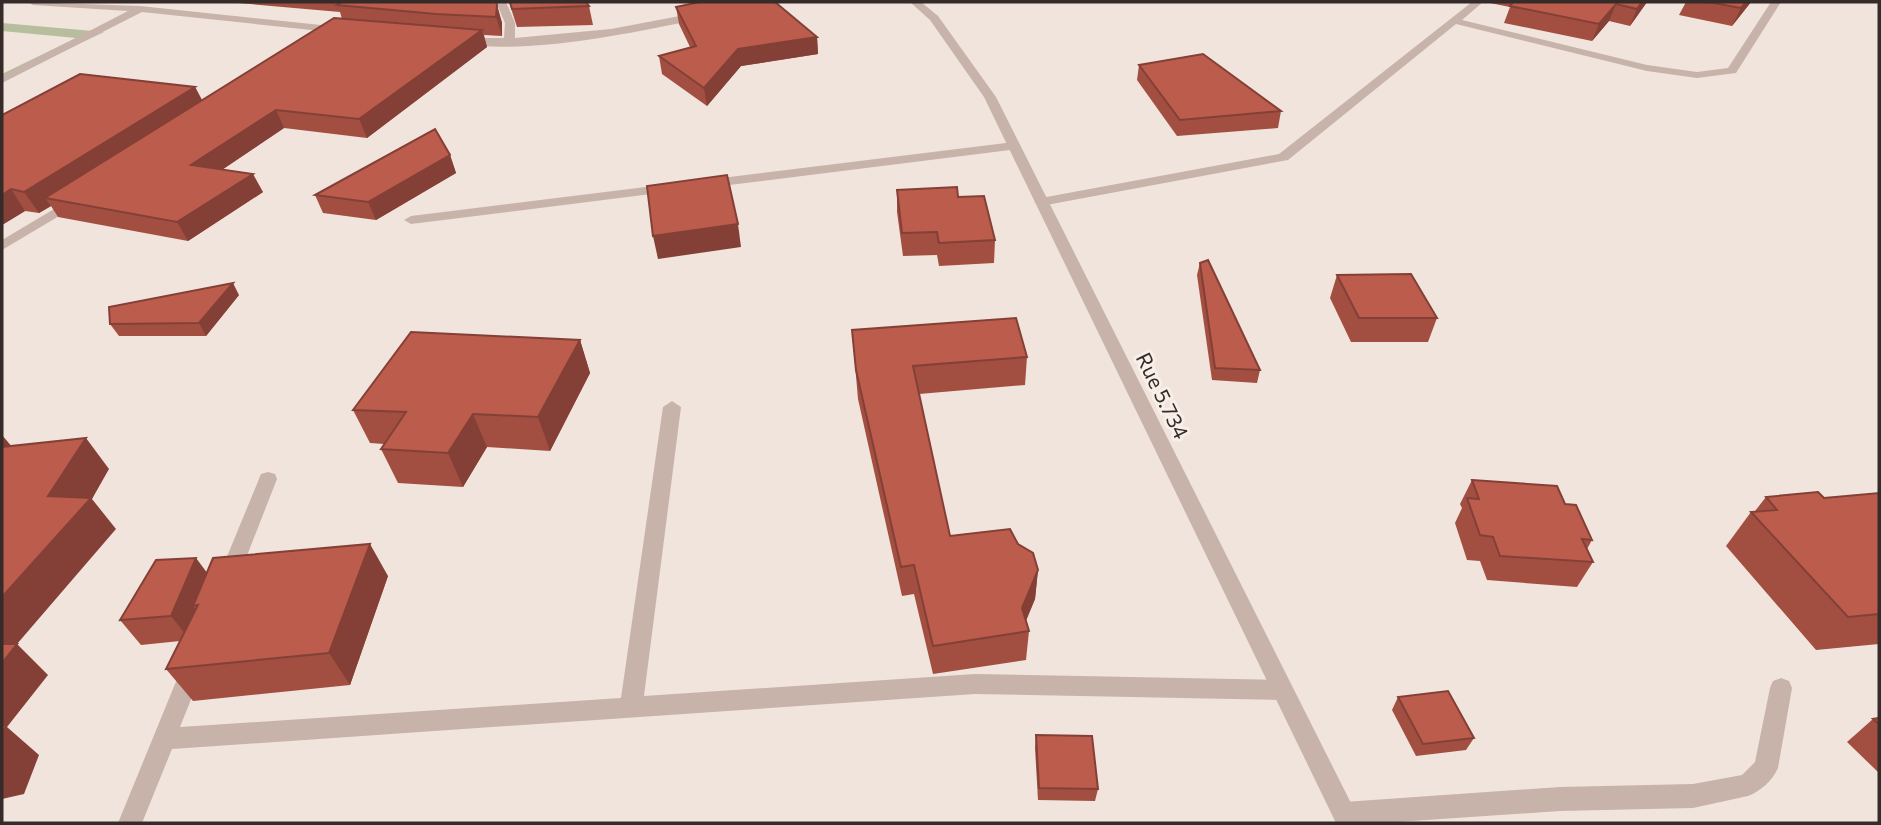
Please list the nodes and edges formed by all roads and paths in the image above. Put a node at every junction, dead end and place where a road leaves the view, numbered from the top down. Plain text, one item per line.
1 (33, 2) edge
2 (156, 2) edge
3 (501, 2) edge
4 (915, 2) edge
5 (1478, 2) edge
6 (1776, 2) edge
7 (140, 9) junction
8 (717, 11) edge
9 (1455, 21) junction
10 (454, 40) edge
11 (509, 43) junction
12 (312, 45) edge
13 (2, 80) edge
14 (1014, 146) junction
15 (91, 190) edge
16 (1041, 202) junction
17 (411, 220) dead end
18 (2, 246) edge
19 (672, 407) dead end
20 (268, 479) dead end
21 (221, 596) edge
22 (201, 648) edge
23 (1781, 688) dead end
24 (1282, 690) junction
25 (631, 707) junction
26 (164, 739) junction
27 (1346, 818) edge
28 (130, 823) edge

1 - 7 street
2 - 7 street
3 - 11 street
4 - 14 street, Rue 5.734
5 - 9 street
6 - 9 street
7 - 12 street
7 - 13 street
8 - 11 street
9 - 16 street
10 - 11 street
14 - 16 street, Rue 5.734
14 - 17 street
15 - 18 street
16 - 24 street, Rue 5.734
19 - 25 street
20 - 21 street
22 - 26 street
23 - 27 street
24 - 25 street
24 - 27 street, Rue 5.734
25 - 26 street
26 - 28 street

